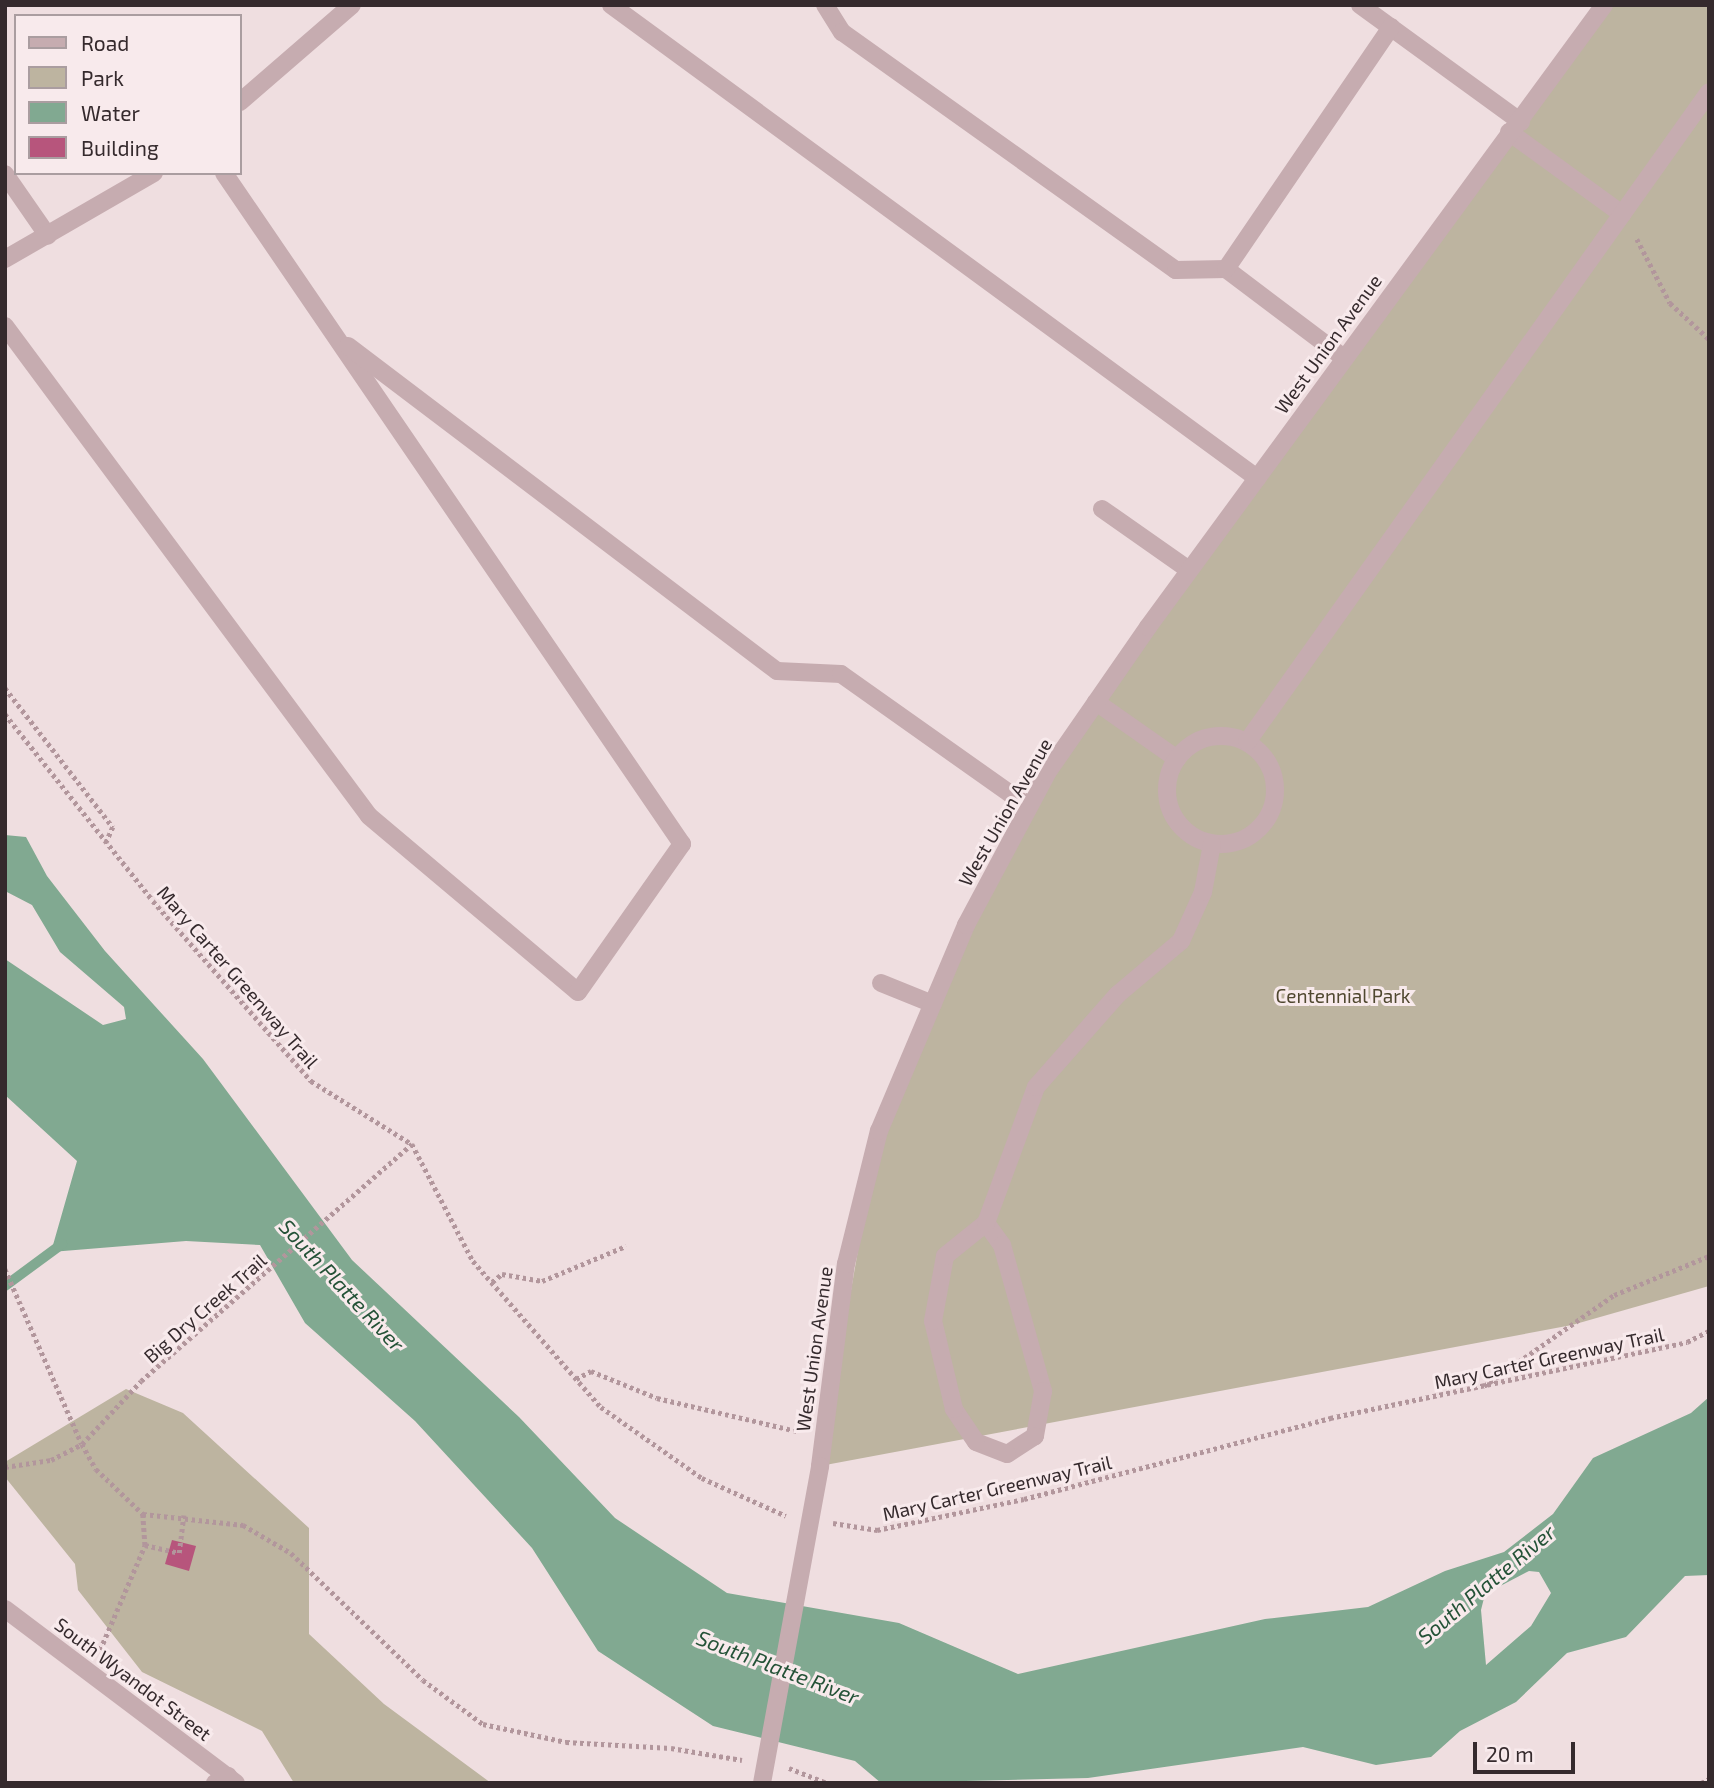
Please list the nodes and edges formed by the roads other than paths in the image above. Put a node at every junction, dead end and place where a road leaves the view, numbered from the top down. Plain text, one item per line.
1 (352, 5) edge
2 (611, 5) edge
3 (825, 5) edge
4 (1360, 5) edge
5 (1604, 5) edge
6 (1391, 27) junction
7 (1709, 92) edge
8 (242, 100) edge
9 (1515, 127) junction
10 (5, 174) edge
11 (151, 175) edge
12 (225, 175) edge
13 (1622, 214) junction
14 (48, 236) junction
15 (5, 259) edge
16 (1226, 269) junction
17 (5, 326) edge
18 (335, 336) junction
19 (1344, 358) junction
20 (1257, 478) junction
21 (1102, 509) dead end
22 (1189, 570) junction
23 (1096, 702) junction
24 (1247, 742) junction
25 (1177, 759) junction
26 (1029, 807) junction
27 (1212, 844) junction
28 (881, 983) dead end
29 (933, 1004) junction
30 (986, 1223) junction
31 (5, 1609) edge
32 (226, 1781) edge
33 (762, 1783) edge

1 - 8 street
2 - 20 street
3 - 16 street
4 - 6 street
5 - 9 street, West Union Avenue
6 - 9 street
6 - 16 street
7 - 13 street
9 - 13 street
9 - 19 street, West Union Avenue
10 - 14 street
11 - 14 street
12 - 18 street
13 - 24 street
14 - 15 street
16 - 19 street
17 - 18 street
18 - 26 street
19 - 20 street, West Union Avenue
20 - 22 street, West Union Avenue
21 - 22 street
22 - 23 street, West Union Avenue
23 - 25 street
23 - 26 street, West Union Avenue
24 - 25 street
24 - 27 street
25 - 27 street
26 - 29 street, West Union Avenue
27 - 30 street
28 - 29 street
29 - 33 street, West Union Avenue, bridge
30 - 30 street
31 - 32 street, South Wyandot Street

